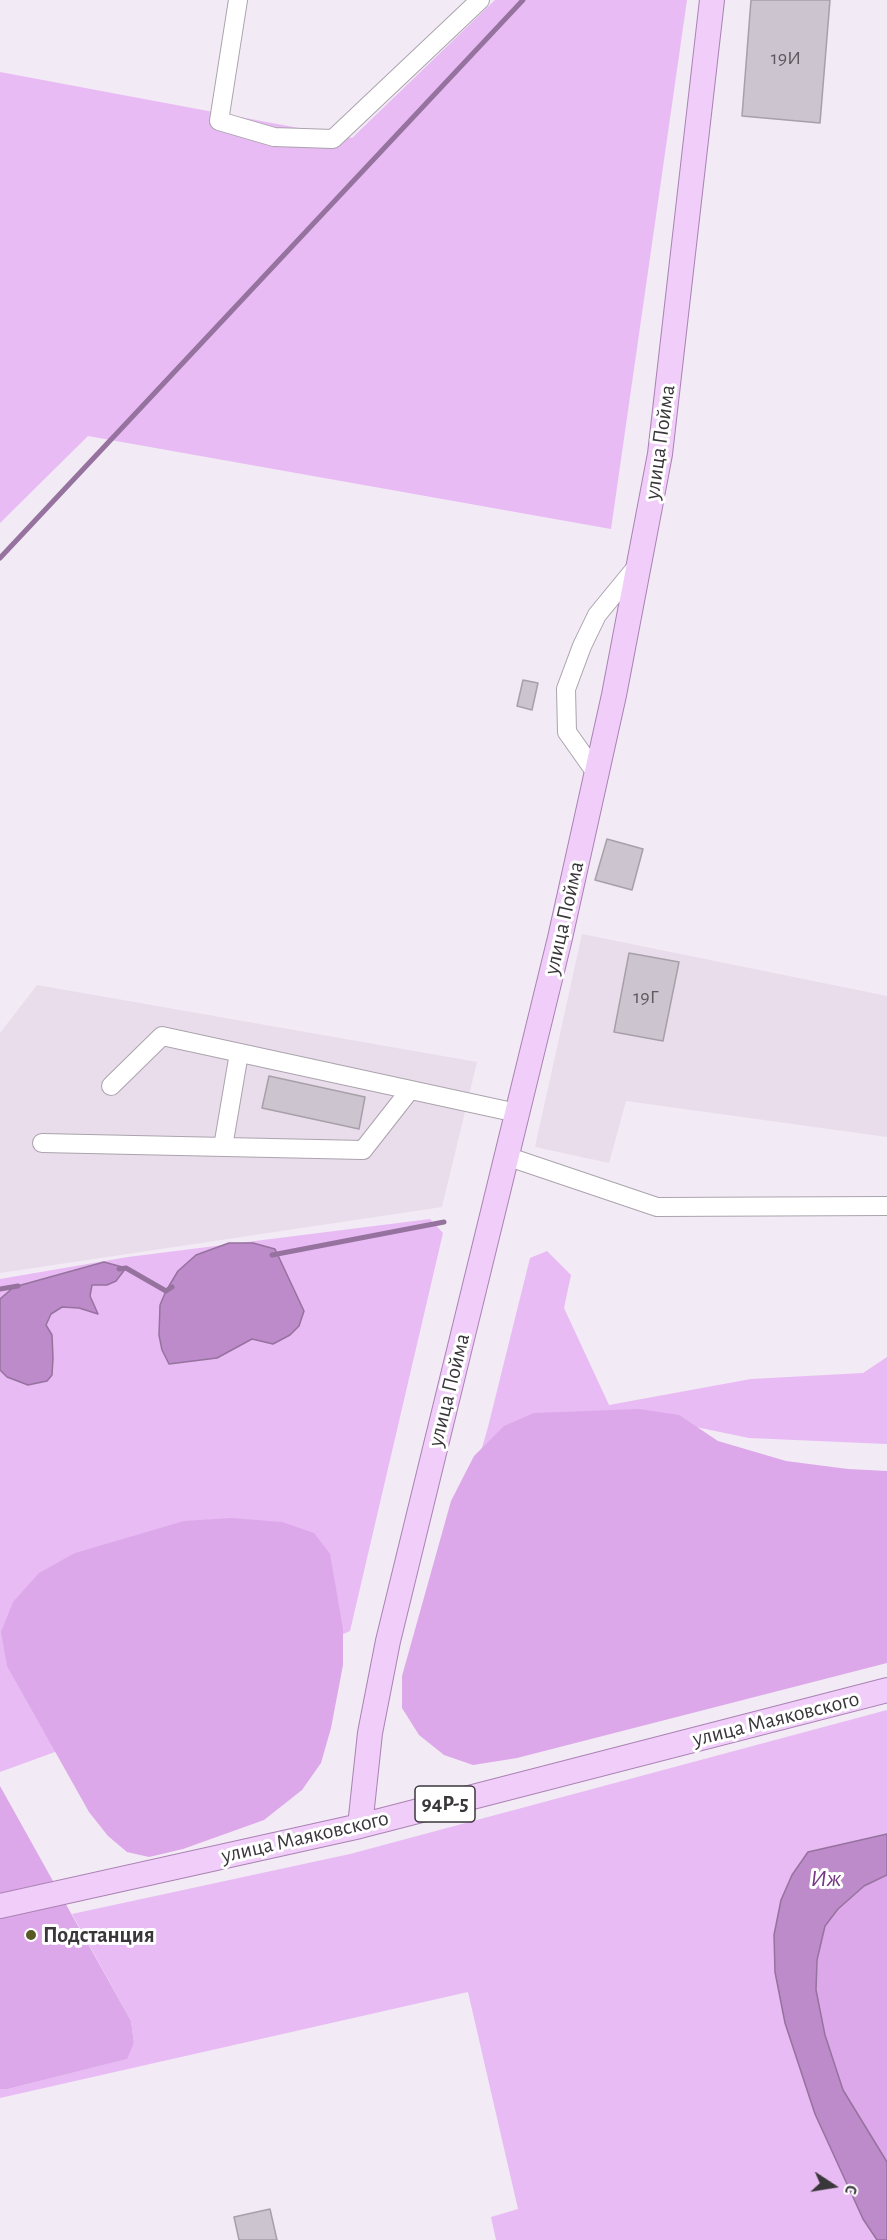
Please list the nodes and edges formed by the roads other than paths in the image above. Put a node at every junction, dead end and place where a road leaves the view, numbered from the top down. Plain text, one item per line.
1 (238, 0) edge
2 (480, 0) edge
3 (712, 0) edge
4 (639, 564) junction
5 (596, 773) junction
6 (239, 1053) junction
7 (111, 1086) dead end
8 (410, 1090) junction
9 (517, 1113) junction
10 (42, 1143) dead end
11 (223, 1147) junction
12 (506, 1156) junction
13 (887, 1206) edge
14 (887, 1690) edge
15 (360, 1826) junction
16 (0, 1906) edge

1 - 2 lane
3 - 4 main road, улица Пойма
4 - 5 main road, улица Пойма
4 - 5 lane
5 - 9 main road, улица Пойма
6 - 7 lane
6 - 8 lane
6 - 11 lane
8 - 9 lane
8 - 11 lane
9 - 12 main road, улица Пойма
10 - 11 lane
12 - 13 lane
12 - 15 main road, улица Пойма
14 - 15 main road, улица Маяковского / 94Р-5
15 - 16 main road, улица Маяковского / 94Р-5

